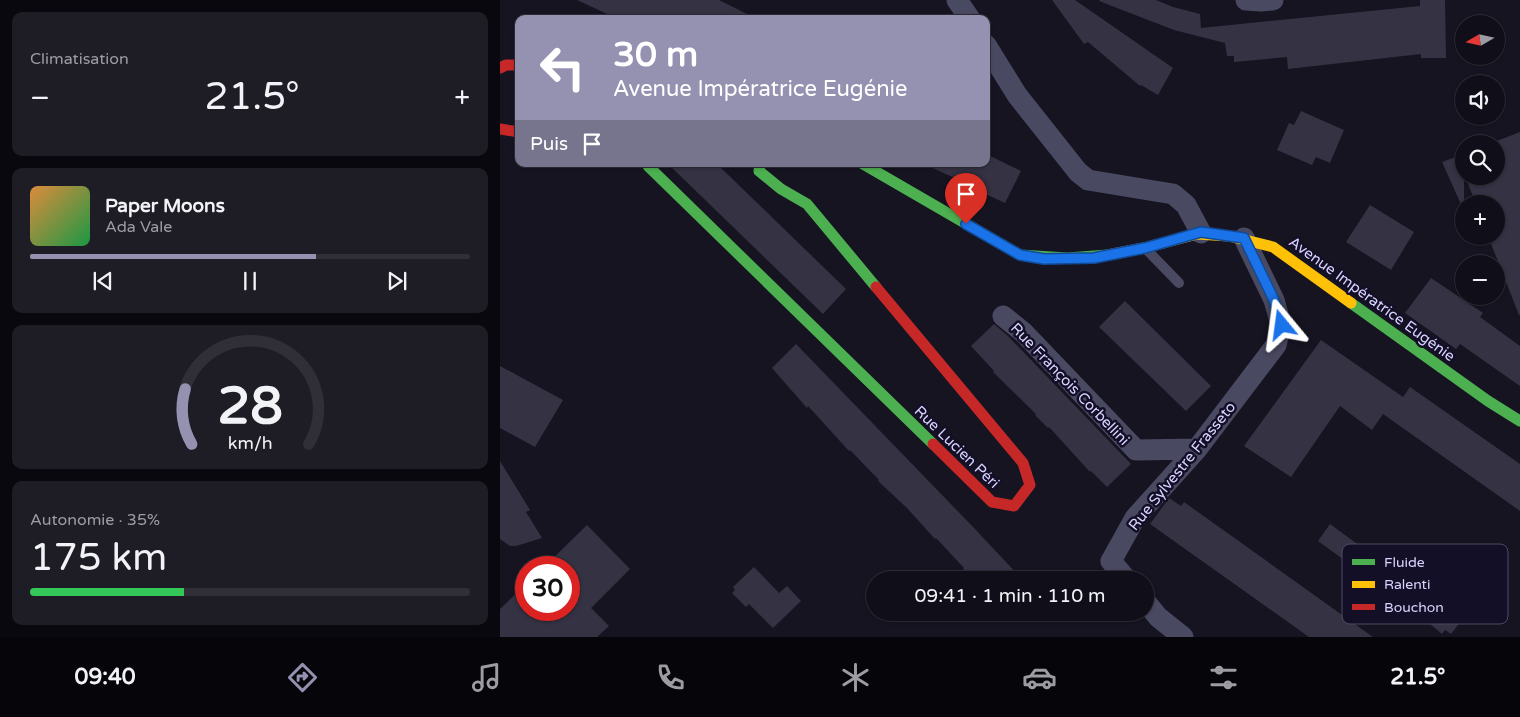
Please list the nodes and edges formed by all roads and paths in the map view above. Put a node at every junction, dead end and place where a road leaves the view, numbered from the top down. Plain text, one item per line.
1 (957, 0) edge
2 (1246, 0) edge
3 (1273, 0) edge
4 (967, 15) edge
5 (990, 51) edge
6 (515, 65) edge
7 (500, 68) edge
8 (500, 129) edge
9 (515, 132) edge
10 (649, 167) edge
11 (760, 167) edge
12 (868, 167) edge
13 (1201, 232) junction
14 (1244, 238) junction
15 (1145, 248) junction
16 (1179, 282) dead end
17 (1003, 316) dead end
18 (1520, 421) edge
19 (1198, 449) junction
20 (1119, 571) edge
21 (1154, 612) edge
22 (1183, 637) edge

1 - 4 street
2 - 3 street
5 - 13 street
6 - 7 street
8 - 9 street
10 - 11 street, Rue Lucien Péri
12 - 15 street, Avenue Impératrice Eugénie
13 - 14 street, Avenue Impératrice Eugénie
13 - 15 street, Avenue Impératrice Eugénie
14 - 18 street, Avenue Impératrice Eugénie
14 - 19 street, Rue Sylvestre Frasseto
15 - 16 lane
17 - 19 street, Rue François Corbellini
19 - 20 street, Rue Sylvestre Frasseto
21 - 22 street

